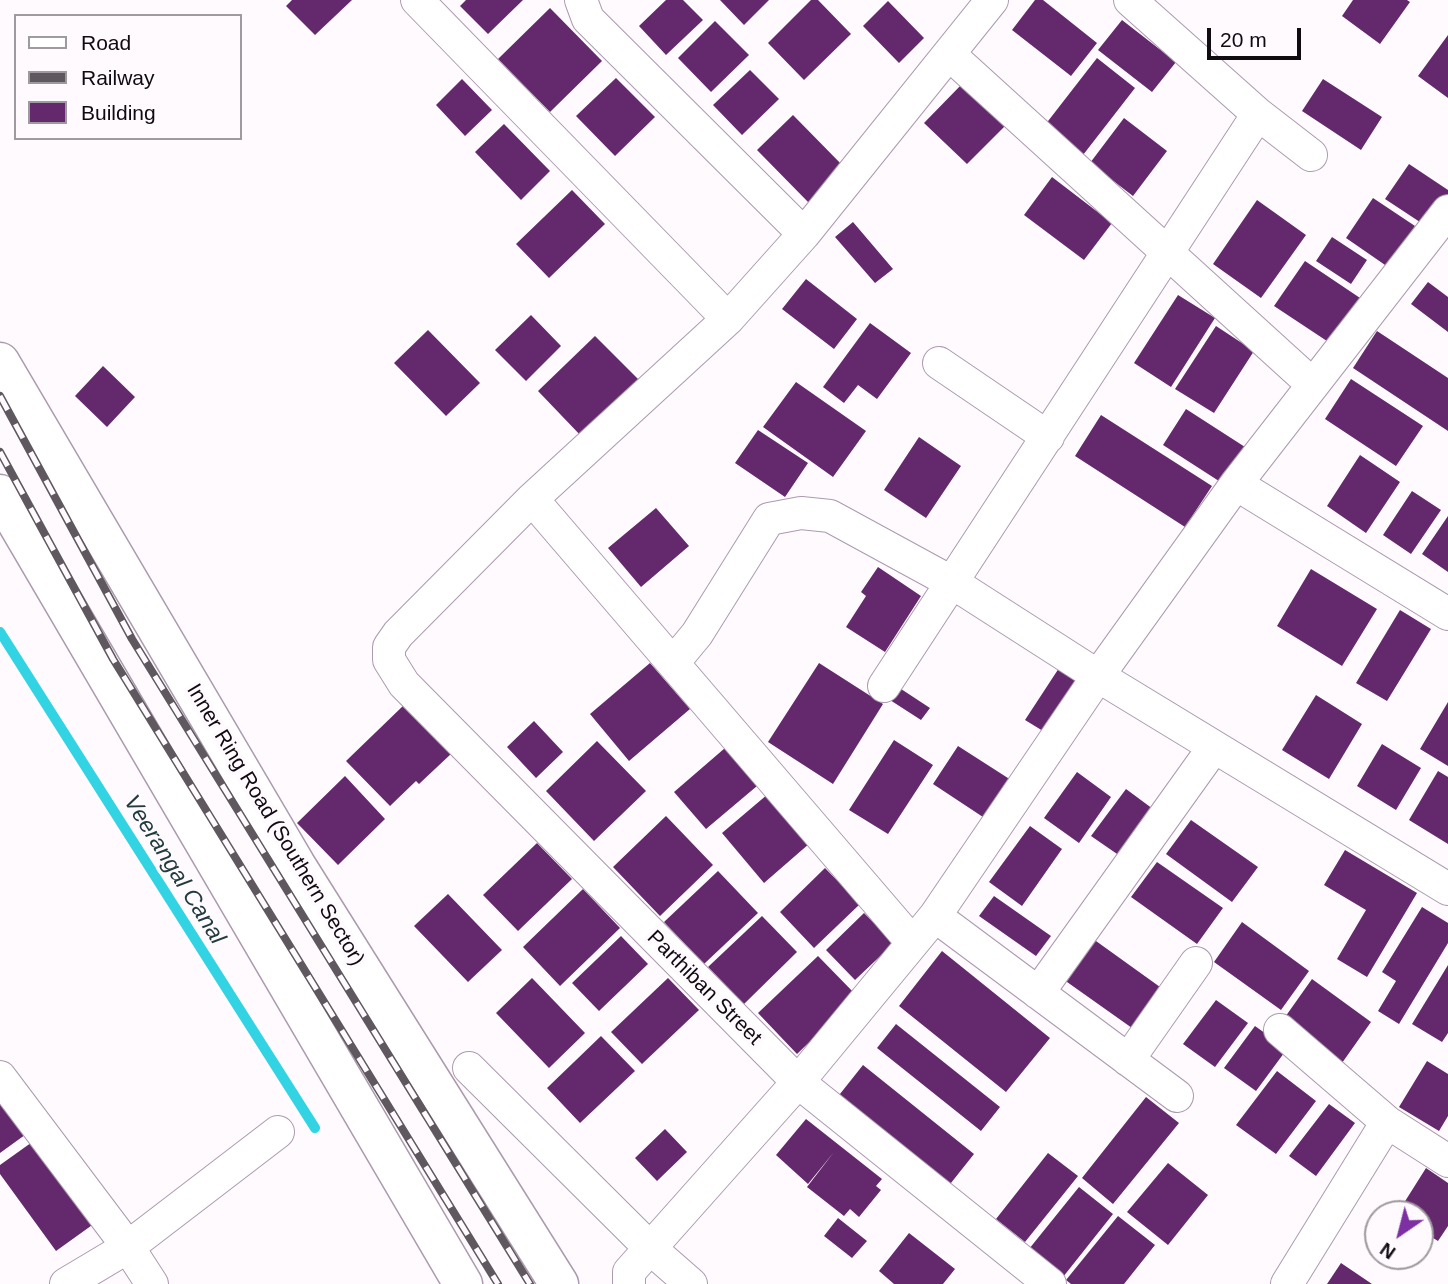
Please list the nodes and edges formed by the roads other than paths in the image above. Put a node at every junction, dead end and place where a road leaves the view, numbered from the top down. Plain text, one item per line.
1 (417, 0) edge
2 (581, 0) edge
3 (992, 0) edge
4 (1130, 0) edge
5 (948, 54) junction
6 (1258, 114) junction
7 (1311, 155) dead end
8 (1448, 211) edge
9 (804, 233) junction
10 (1166, 254) junction
11 (728, 319) junction
12 (0, 362) edge
13 (939, 363) dead end
14 (1312, 384) junction
15 (1048, 437) junction
16 (1236, 484) junction
17 (0, 494) edge
18 (532, 499) junction
19 (953, 583) junction
20 (1448, 614) edge
21 (673, 663) junction
22 (1098, 676) junction
23 (884, 685) dead end
24 (1214, 747) junction
25 (1448, 889) edge
26 (934, 916) junction
27 (912, 942) junction
28 (1196, 963) dead end
29 (1038, 993) junction
30 (1280, 1030) dead end
31 (1128, 1060) junction
32 (469, 1068) dead end
33 (0, 1077) edge
34 (798, 1082) junction
35 (1177, 1096) dead end
36 (1387, 1122) junction
37 (278, 1132) dead end
38 (1448, 1161) edge
39 (658, 1241) junction
40 (128, 1247) junction
41 (66, 1284) edge
42 (152, 1284) edge
43 (463, 1284) edge
44 (559, 1284) edge
45 (628, 1284) edge
46 (691, 1284) edge
47 (1050, 1284) edge
48 (1287, 1284) edge

1 - 11 street
2 - 9 street
3 - 5 street
4 - 6 street
5 - 9 street
5 - 10 street
6 - 7 street
6 - 10 street
8 - 14 street
9 - 11 street
10 - 14 street
10 - 15 street
11 - 18 street
12 - 44 main road, Inner Ring Road (Southern Sector)
13 - 15 street
14 - 16 street
15 - 19 street
16 - 20 street
16 - 22 street
17 - 43 main road
18 - 21 street
18 - 34 street, Parthiban Street
19 - 21 street
19 - 22 street
19 - 23 street
21 - 27 street
22 - 24 street
22 - 26 street
24 - 25 street
24 - 29 street
26 - 27 street
26 - 29 street
27 - 34 street
28 - 31 street
29 - 31 street
30 - 36 street
31 - 35 street
32 - 39 street
33 - 40 street
34 - 39 street
34 - 47 street, Parthiban Street
36 - 38 street
36 - 48 street
37 - 40 street
39 - 45 street
39 - 46 street
40 - 41 street
40 - 42 street

